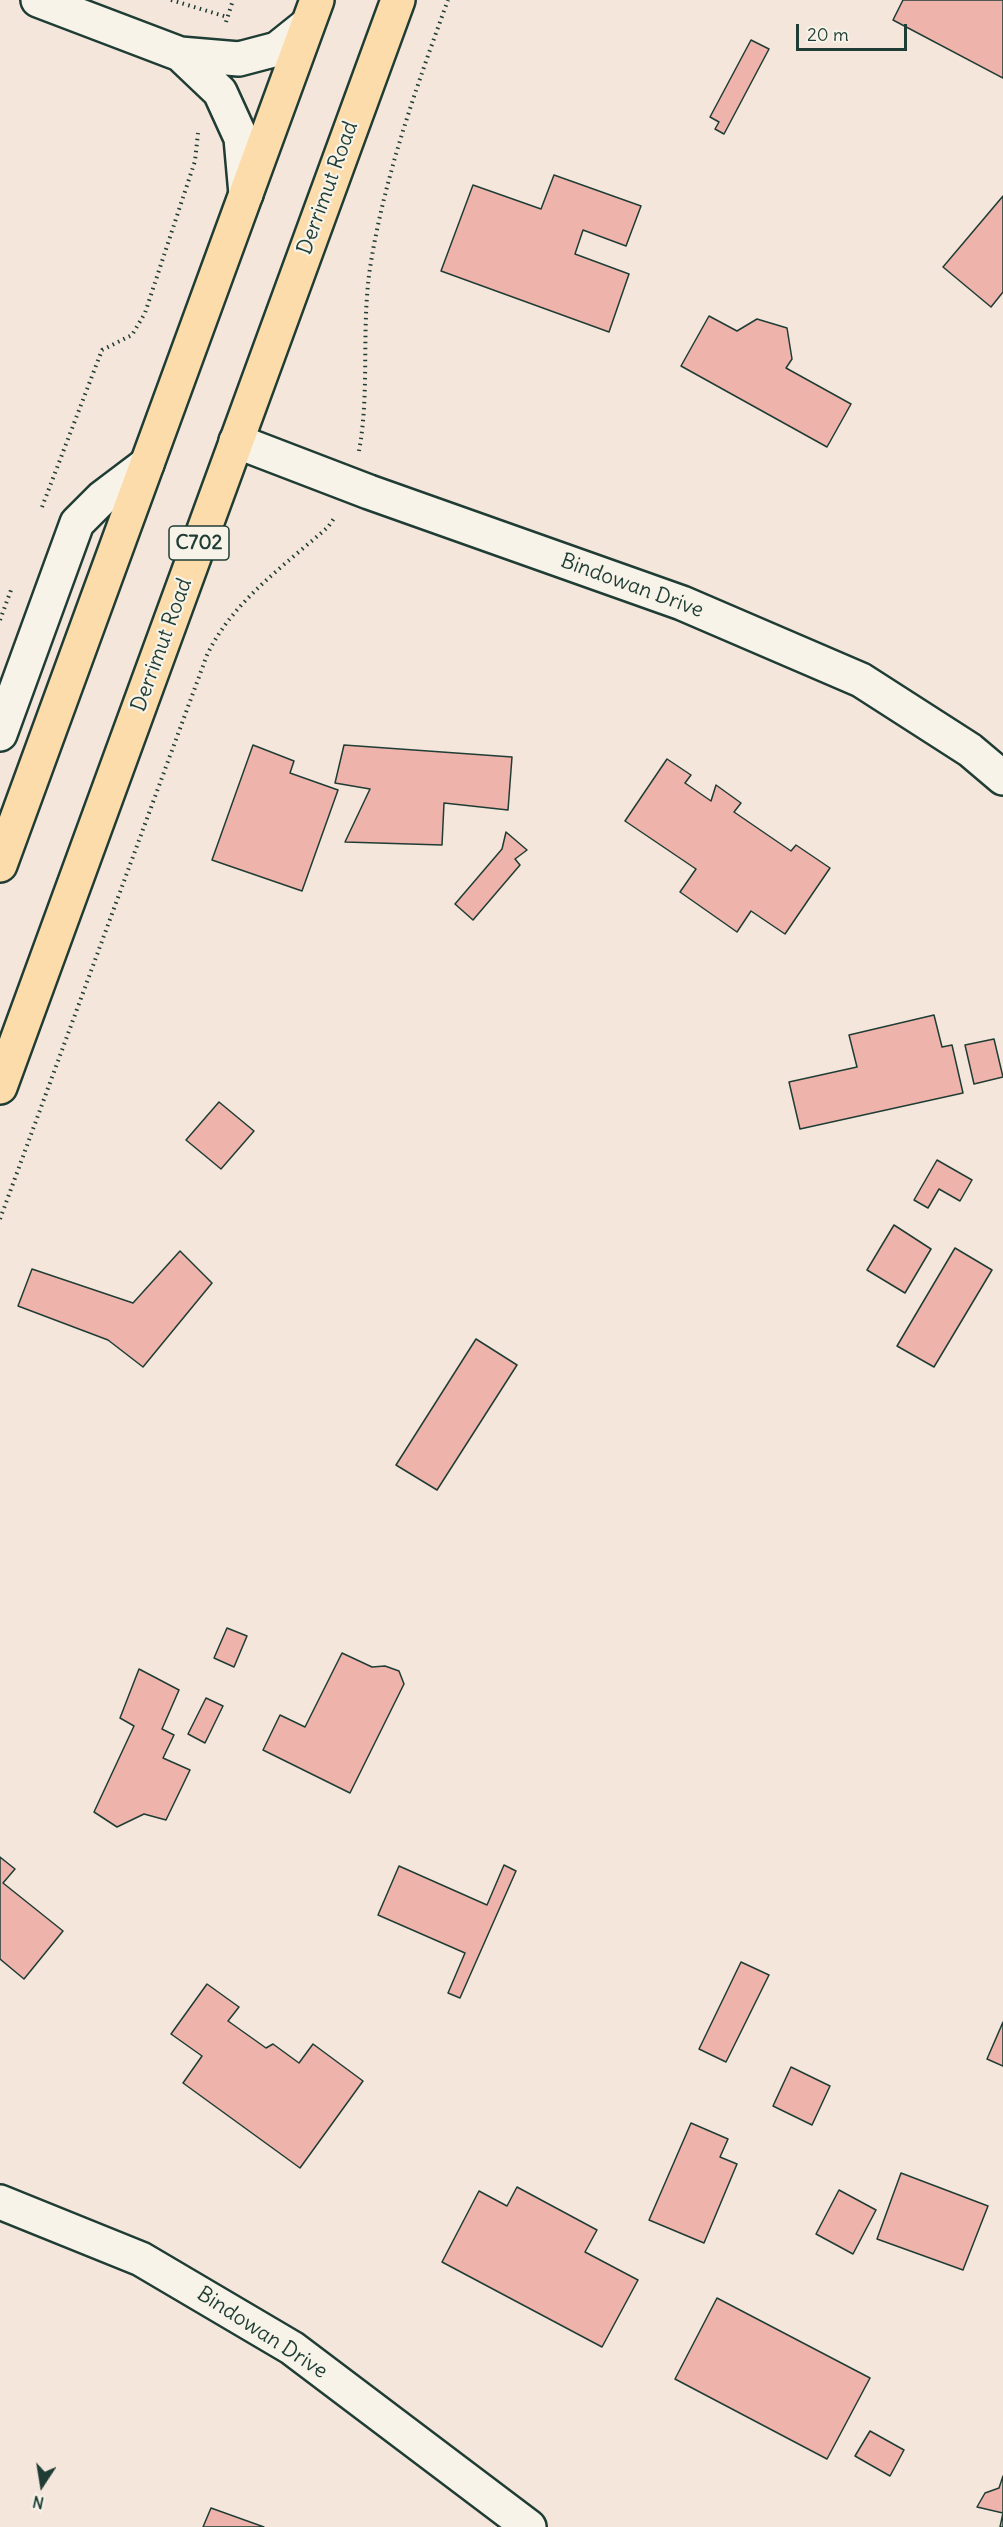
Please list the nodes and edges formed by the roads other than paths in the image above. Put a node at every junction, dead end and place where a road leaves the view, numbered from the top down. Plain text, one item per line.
1 (38, 0) edge
2 (398, 0) edge
3 (312, 13) edge
4 (210, 69) junction
5 (246, 194) junction
6 (236, 441) junction
7 (147, 464) junction
8 (0, 734) edge
9 (1003, 778) edge
10 (0, 865) edge
11 (0, 1087) edge
12 (0, 2202) edge
13 (529, 2527) edge

1 - 4 street
2 - 6 highway, Derrimut Road / C702
3 - 4 street
3 - 5 highway
4 - 5 street
5 - 7 highway
6 - 9 street, Bindowan Drive
6 - 11 highway, Derrimut Road / C702
7 - 8 street
7 - 10 highway
12 - 13 street, Bindowan Drive

